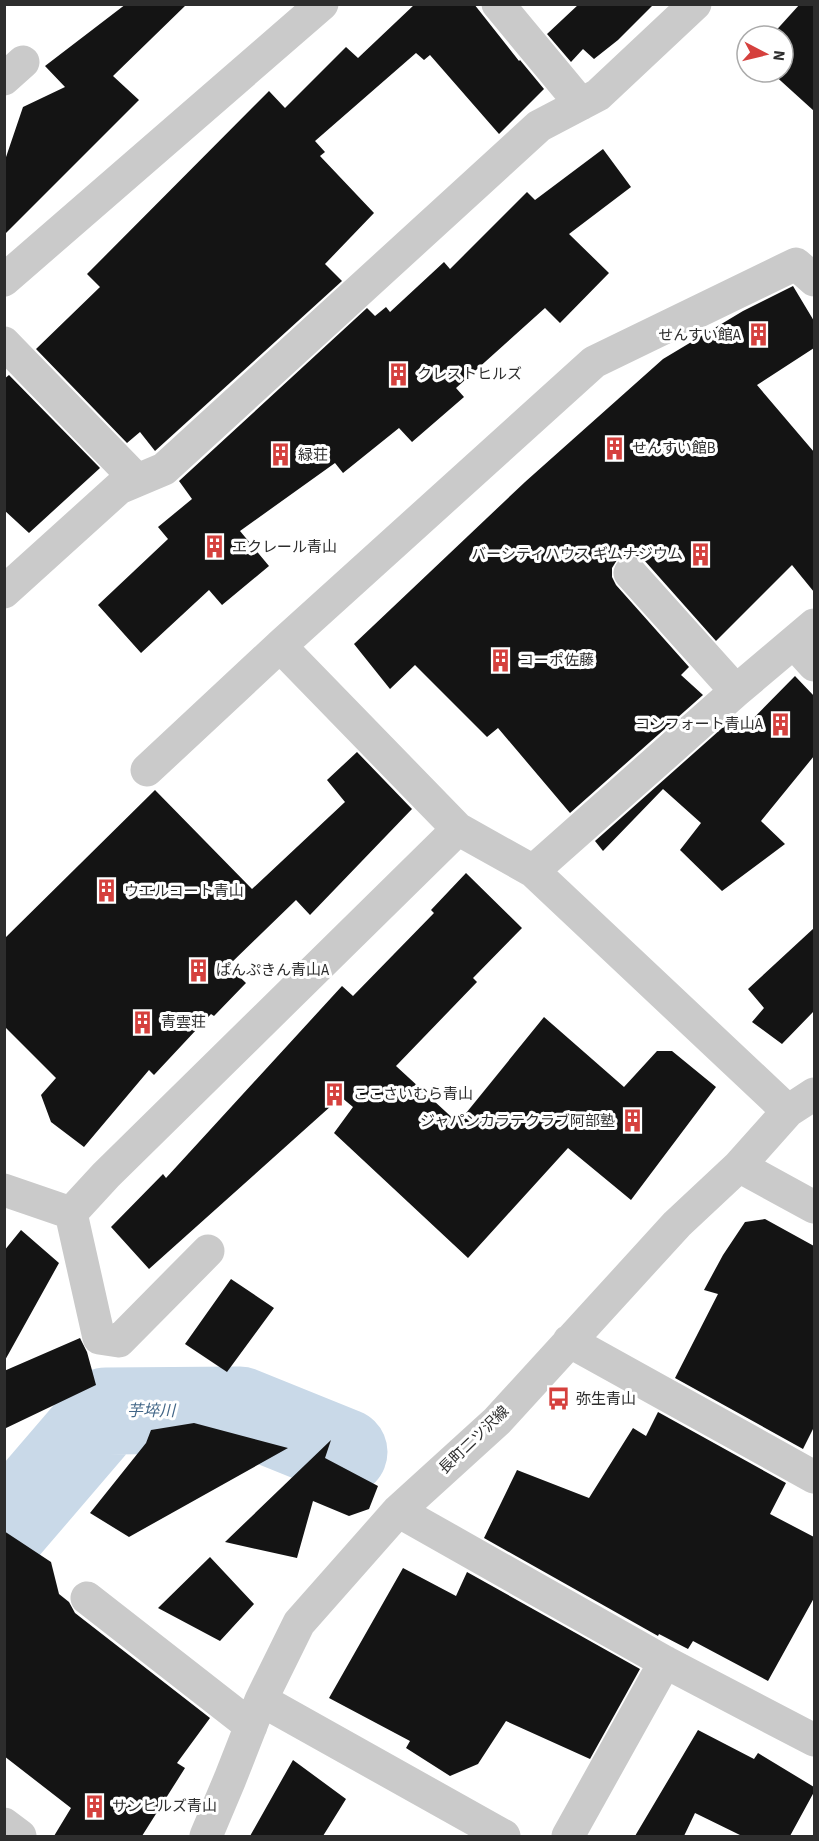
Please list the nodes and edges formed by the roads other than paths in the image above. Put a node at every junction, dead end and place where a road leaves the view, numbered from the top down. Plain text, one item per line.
1 (322, 4) edge
2 (498, 4) edge
3 (695, 4) edge
4 (581, 104) junction
5 (4, 280) edge
6 (814, 280) edge
7 (4, 343) edge
8 (137, 480) junction
9 (630, 573) dead end
10 (4, 592) edge
11 (808, 644) edge
12 (280, 646) junction
13 (736, 691) junction
14 (147, 771) dead end
15 (458, 829) junction
16 (533, 871) junction
17 (814, 1094) edge
18 (788, 1111) junction
19 (739, 1166) junction
20 (4, 1190) edge
21 (814, 1207) edge
22 (71, 1213) junction
23 (208, 1251) dead end
24 (569, 1341) junction
25 (814, 1478) edge
26 (398, 1511) junction
27 (87, 1598) dead end
28 (665, 1662) junction
29 (256, 1713) junction
30 (814, 1740) edge
31 (4, 1824) edge
32 (20, 1836) edge
33 (206, 1836) edge
34 (504, 1836) edge
35 (568, 1836) edge

1 - 5 street
2 - 4 street
3 - 4 street
4 - 8 street
6 - 12 street
7 - 8 street
8 - 10 street
9 - 13 street
11 - 13 street
12 - 14 street
12 - 15 street
13 - 16 street
15 - 16 street
15 - 22 street
16 - 18 street
17 - 18 street, 長町二ツ沢線
18 - 19 street, 長町二ツ沢線
19 - 21 street
19 - 24 street, 長町二ツ沢線
20 - 22 street
22 - 23 street
24 - 25 street
24 - 26 street, 長町二ツ沢線
26 - 28 street
26 - 29 street, 長町二ツ沢線
27 - 29 street
28 - 30 street
28 - 35 street
29 - 33 street, 長町二ツ沢線
29 - 34 street
31 - 32 street

